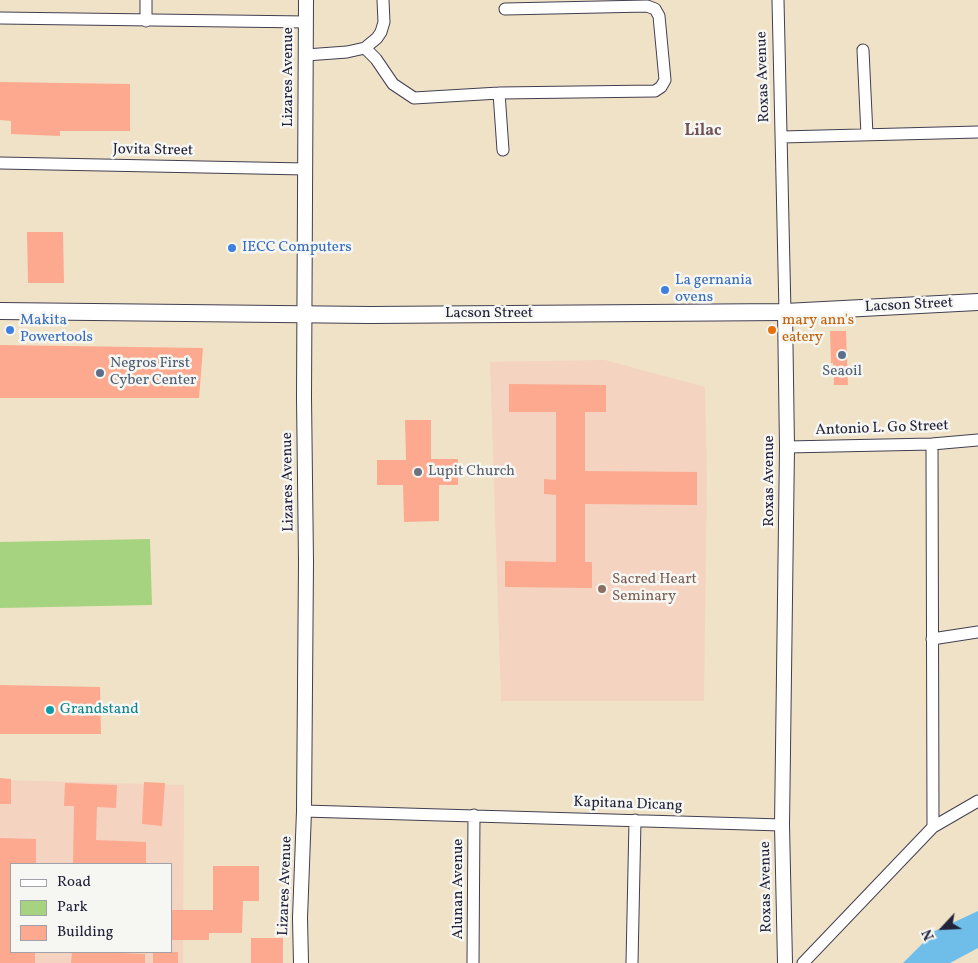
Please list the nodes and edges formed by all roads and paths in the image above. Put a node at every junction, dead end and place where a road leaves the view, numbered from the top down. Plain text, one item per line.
1 (146, 0) edge
2 (306, 0) edge
3 (383, 0) edge
4 (778, 0) edge
5 (505, 9) dead end
6 (0, 18) edge
7 (146, 21) junction
8 (306, 22) junction
9 (365, 48) junction
10 (863, 50) dead end
11 (306, 55) junction
12 (499, 92) junction
13 (978, 132) edge
14 (867, 135) junction
15 (782, 138) junction
16 (503, 150) dead end
17 (0, 163) edge
18 (305, 169) junction
19 (978, 302) edge
20 (0, 311) edge
21 (785, 312) junction
22 (305, 314) junction
23 (978, 440) edge
24 (932, 444) junction
25 (787, 447) junction
26 (978, 632) edge
27 (932, 639) junction
28 (978, 801) edge
29 (304, 811) junction
30 (474, 815) junction
31 (635, 820) junction
32 (782, 825) junction
33 (933, 826) junction
34 (301, 963) edge
35 (473, 963) edge
36 (632, 963) edge
37 (785, 963) edge
38 (803, 963) edge

1 - 7 street
2 - 8 street, Lizares Avenue
3 - 9 street
4 - 15 street, Roxas Avenue
5 - 12 street
6 - 7 street
7 - 8 street
8 - 11 street, Lizares Avenue
9 - 11 street
9 - 12 street
10 - 14 street
11 - 18 street, Lizares Avenue
12 - 16 street
13 - 14 street
14 - 15 street
15 - 21 street, Roxas Avenue
17 - 18 street, Jovita Street
18 - 22 street, Lizares Avenue
19 - 21 main road, Lacson Street
20 - 22 main road, Lacson Street
21 - 22 main road, Lacson Street
21 - 25 street, Roxas Avenue
22 - 29 street, Lizares Avenue
23 - 24 street, Antonio L. Go Street
24 - 25 street, Antonio L. Go Street
24 - 27 street
25 - 32 street, Roxas Avenue
26 - 27 street
27 - 33 street
28 - 33 street
29 - 30 street, Kapitana Dicang
29 - 34 street, Lizares Avenue
30 - 31 street, Kapitana Dicang
30 - 35 street, Alunan Avenue
31 - 32 street, Kapitana Dicang
31 - 36 street
32 - 37 street, Roxas Avenue
33 - 38 street

